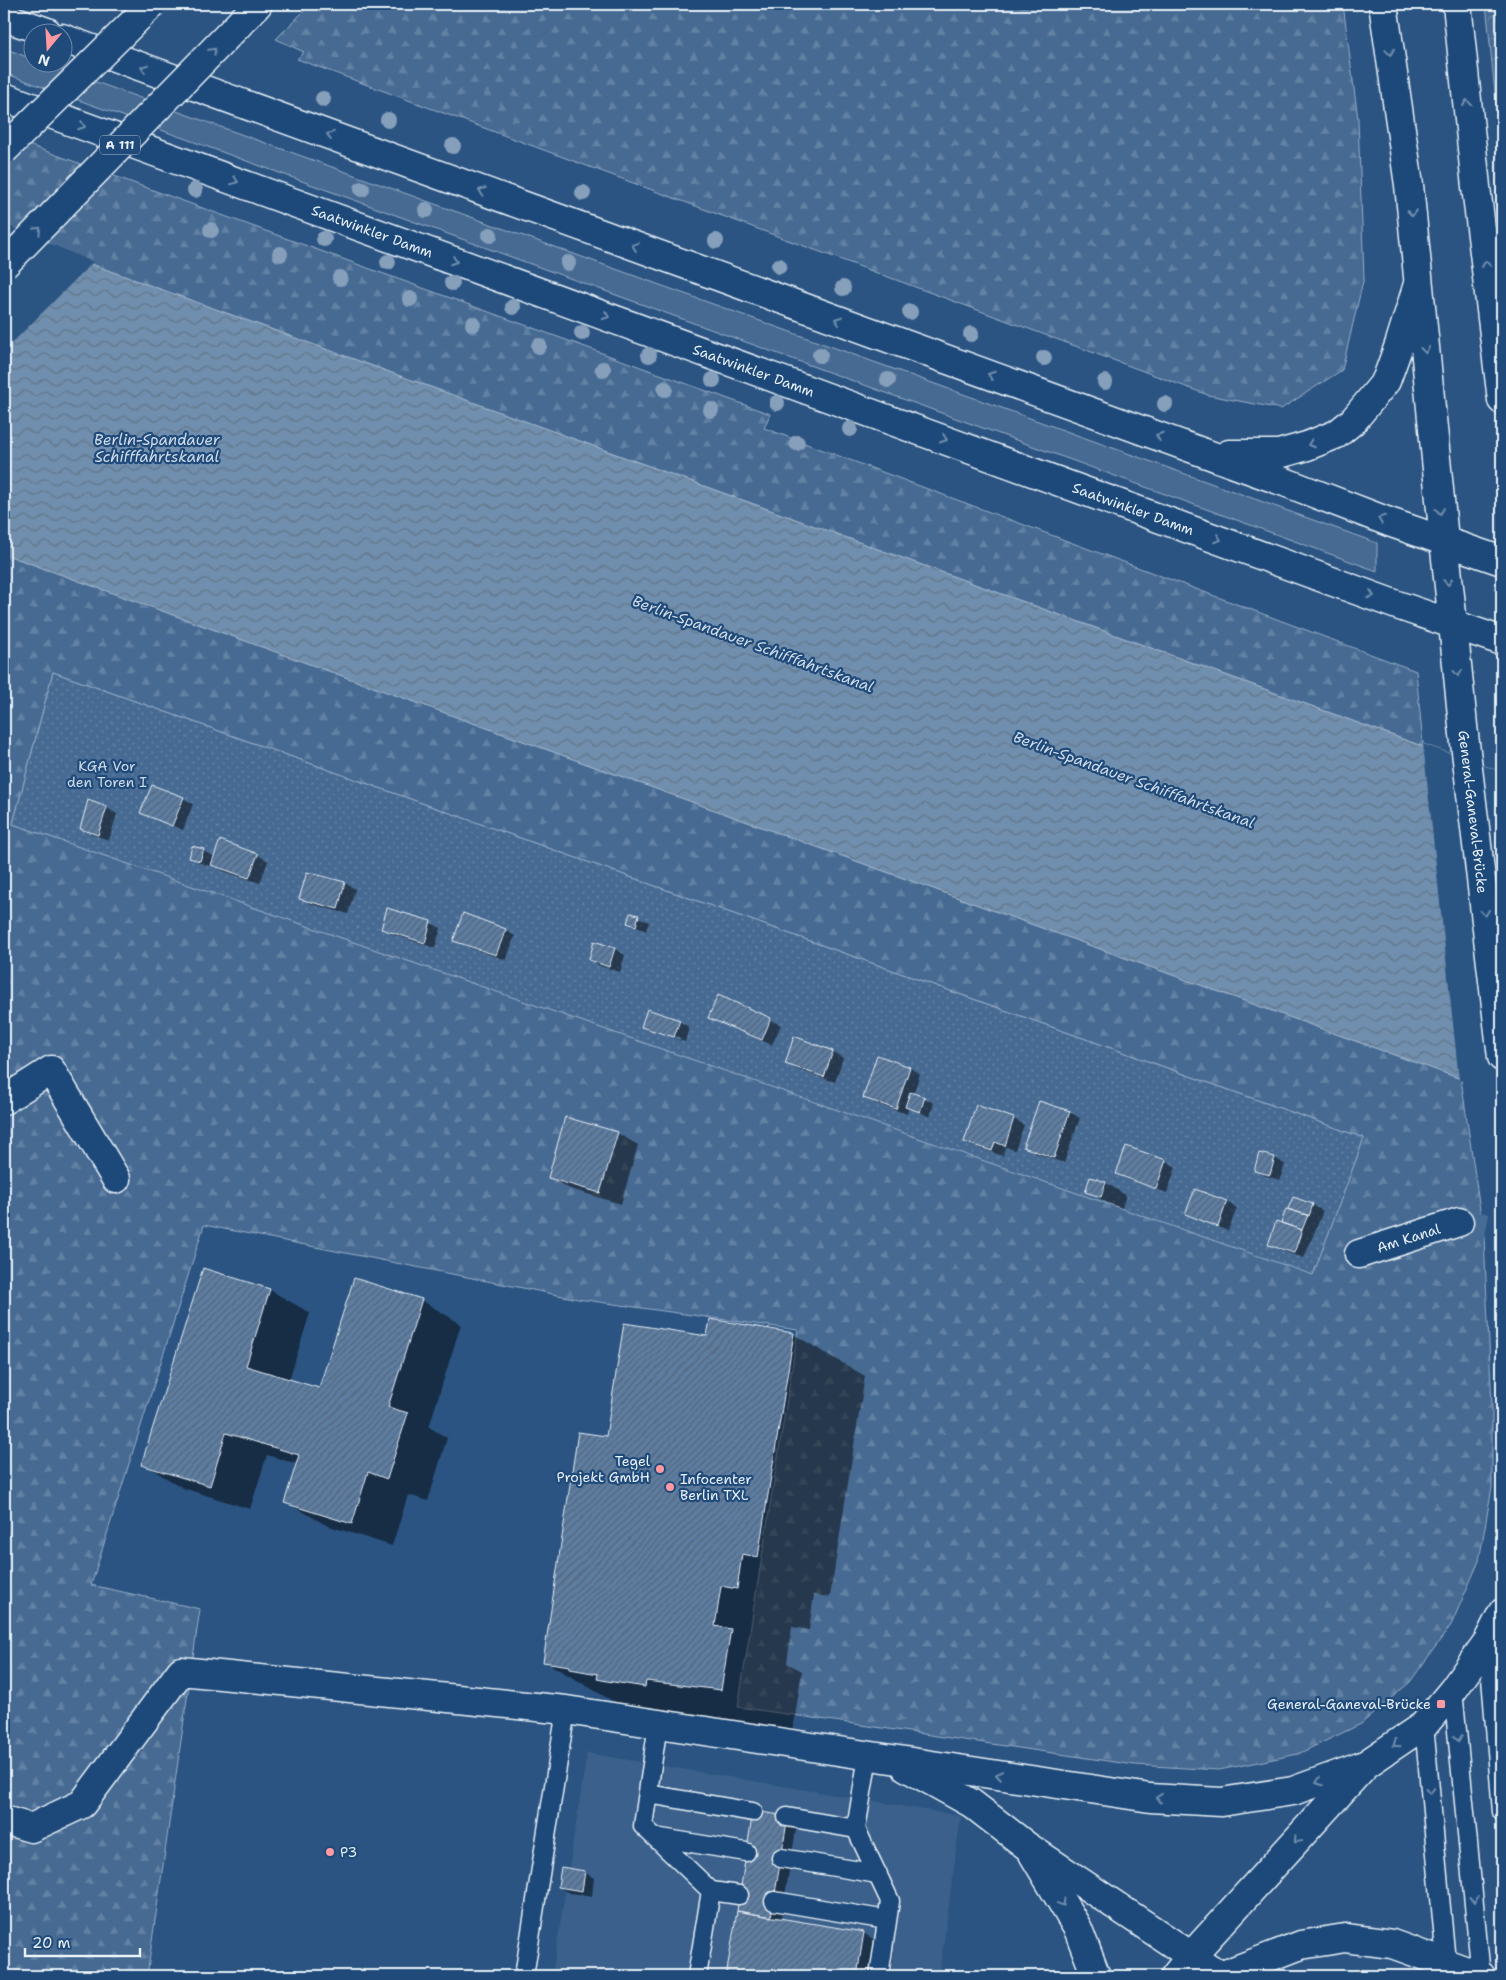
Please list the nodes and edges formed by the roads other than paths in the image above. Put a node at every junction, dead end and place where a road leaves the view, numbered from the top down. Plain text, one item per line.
1 (152, 4) edge
2 (258, 4) edge
3 (1384, 4) edge
4 (1457, 4) edge
5 (4, 17) edge
6 (22, 23) edge
7 (72, 42) edge
8 (4, 97) edge
9 (4, 150) edge
10 (4, 265) edge
11 (1418, 284) junction
12 (1502, 400) edge
13 (1205, 453) junction
14 (1444, 540) junction
15 (1502, 561) edge
16 (1453, 624) junction
17 (1502, 641) edge
18 (1502, 1057) edge
19 (4, 1100) edge
20 (116, 1179) dead end
21 (1459, 1222) tunnel mouth
22 (1359, 1254) dead end
23 (1502, 1613) edge
24 (1488, 1641) junction
25 (1453, 1690) junction
26 (566, 1710) junction
27 (658, 1724) junction
28 (1424, 1725) junction
29 (879, 1757) junction
30 (1365, 1766) junction
31 (648, 1794) junction
32 (753, 1812) dead end
33 (1502, 1812) edge
34 (787, 1817) dead end
35 (4, 1820) edge
36 (856, 1829) junction
37 (655, 1838) junction
38 (1028, 1847) junction
39 (746, 1852) dead end
40 (781, 1858) dead end
41 (878, 1874) junction
42 (711, 1891) junction
43 (739, 1895) dead end
44 (774, 1901) dead end
45 (887, 1920) junction
46 (1446, 1962) junction
47 (1183, 1966) edge
48 (524, 1976) edge
49 (697, 1976) edge
50 (879, 1976) edge
51 (1096, 1976) edge
52 (1221, 1976) edge
53 (1481, 1976) edge

1 - 9 main road, bridge
10 -> 2 main road, A 111, bridge
3 -> 11 main road, General-Ganeval-Brücke
12 -> 4 main road
5 - 6 main road
13 -> 7 main road
8 -> 16 main road, Saatwinkler Damm
11 -> 13 main road
11 -> 14 main road, General-Ganeval-Brücke
14 -> 13 main road
14 - 15 main road
14 -> 16 main road, General-Ganeval-Brücke
16 - 17 main road, Saatwinkler Damm
16 -> 18 main road, General-Ganeval-Brücke
19 - 20 main road
21 - 22 main road, Am Kanal
23 - 24 main road
24 - 25 main road
24 - 33 lane
25 - 28 main road
25 -> 53 lane
26 - 27 main road
26 - 35 main road
26 - 48 lane
27 - 29 main road
27 - 31 lane
28 -> 30 main road
28 -> 46 lane
30 -> 29 main road
29 - 36 lane
29 - 38 main road
30 -> 47 main road
31 - 32 lane
31 - 37 lane
34 - 36 lane
36 - 41 lane
37 - 39 lane
37 - 42 lane
38 - 47 main road
38 -> 51 main road
40 - 41 lane
41 - 45 lane
42 - 43 lane
42 - 49 lane
44 - 45 lane
45 - 50 lane
46 - 52 main road
46 - 53 main road
47 - 52 main road

